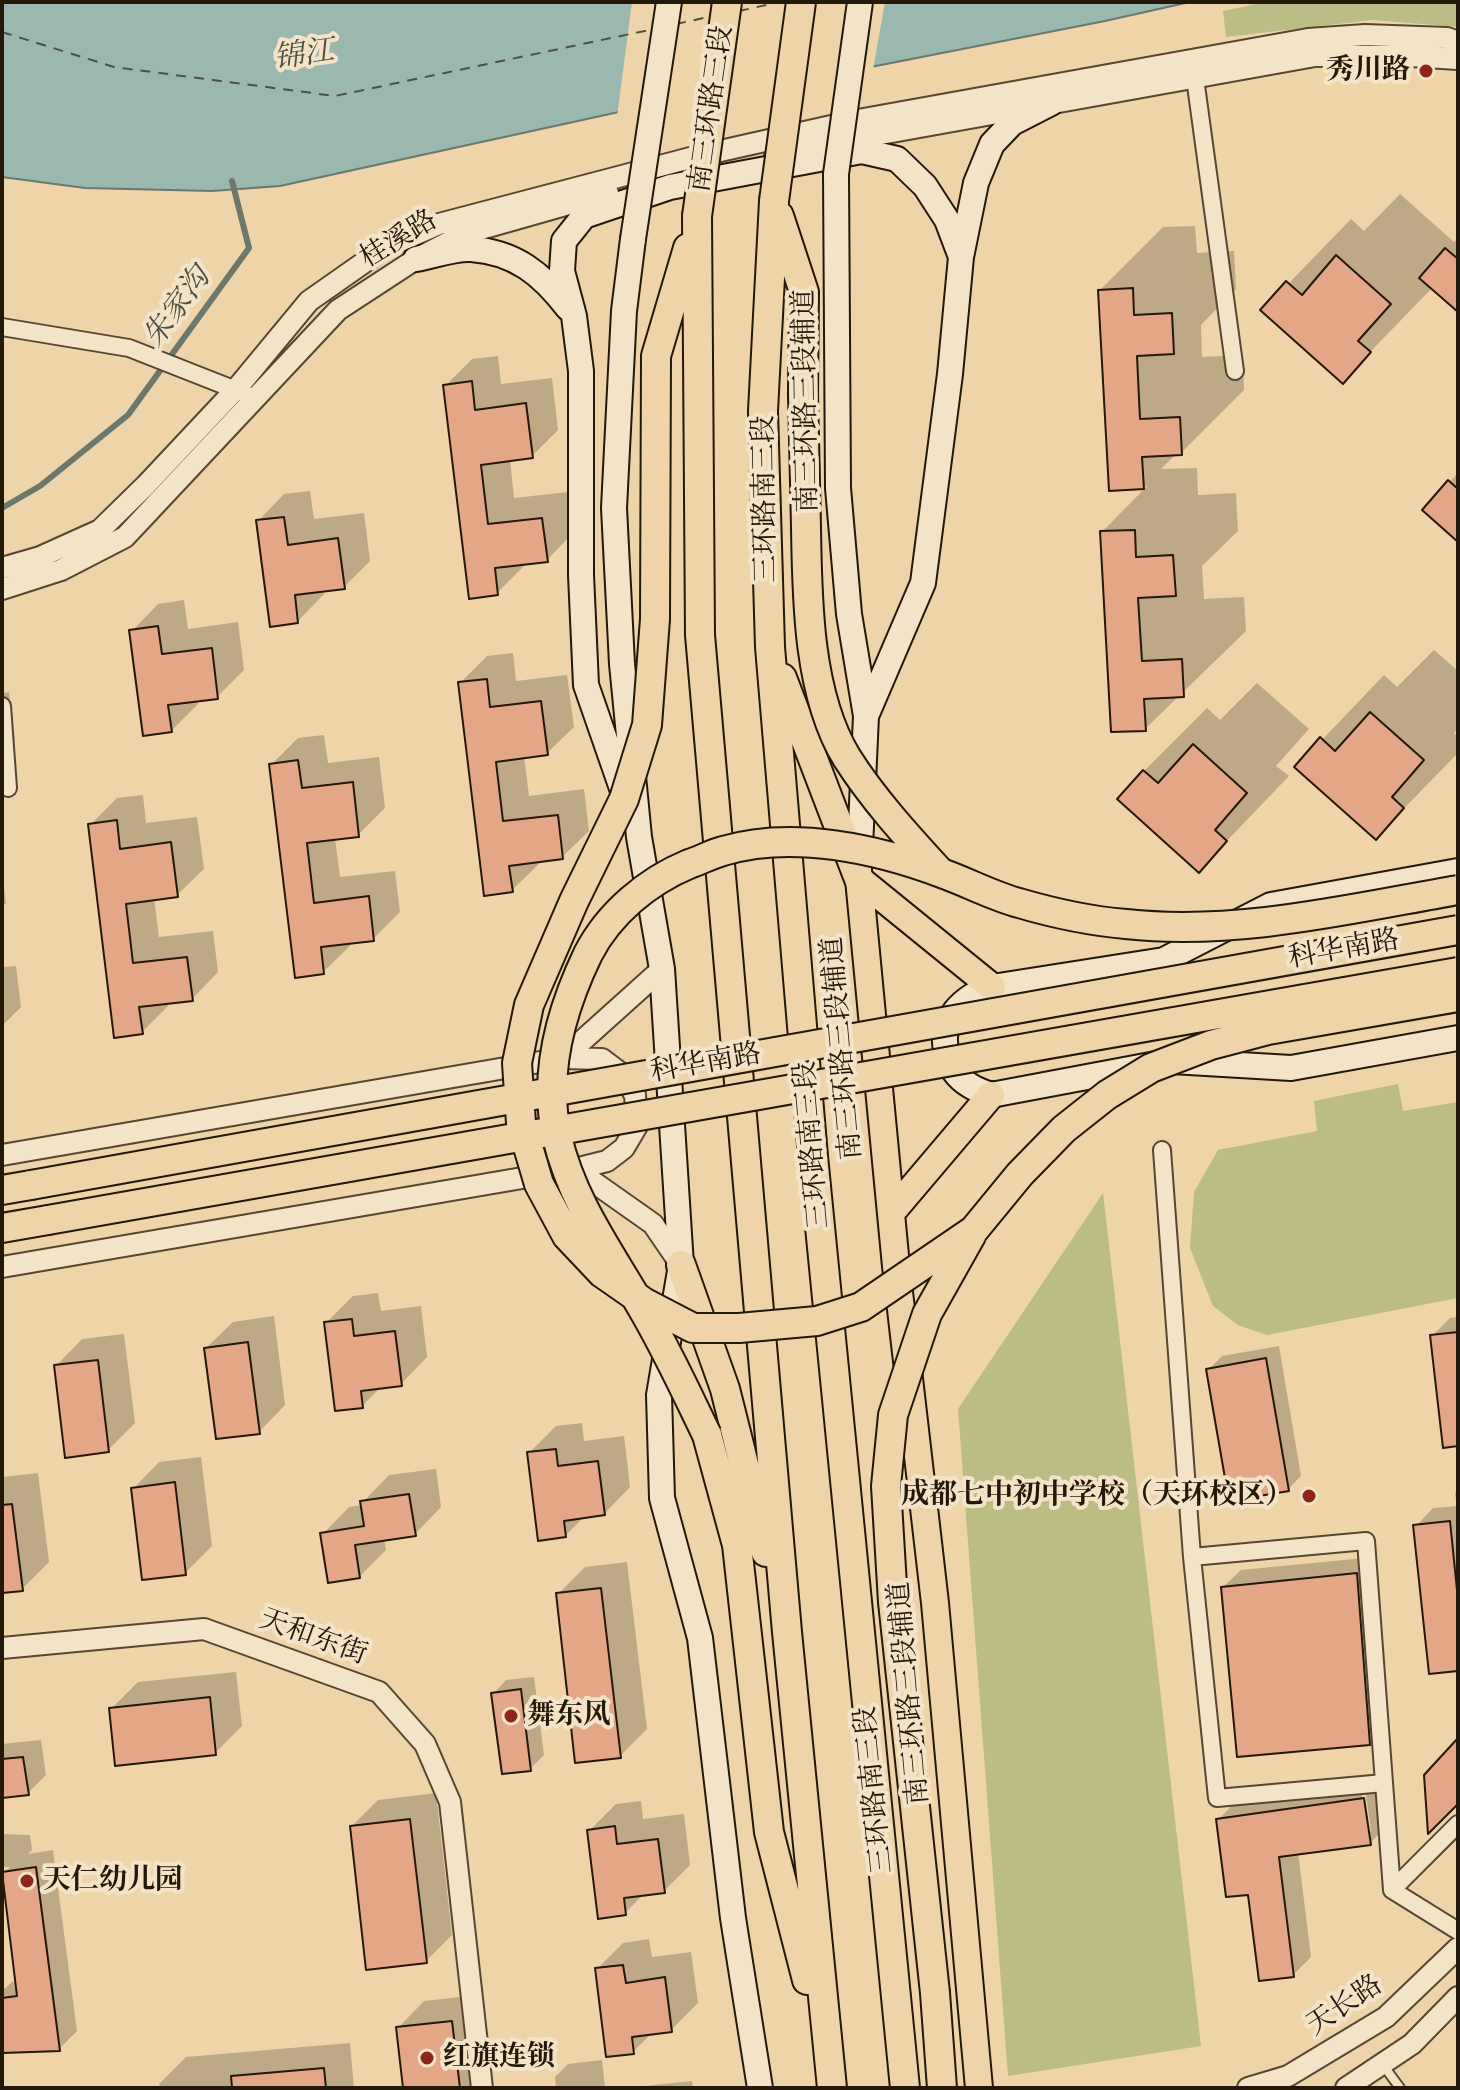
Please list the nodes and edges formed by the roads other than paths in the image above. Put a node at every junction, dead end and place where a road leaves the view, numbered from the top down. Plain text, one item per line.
1 (669, 2) edge
2 (727, 2) edge
3 (801, 2) edge
4 (860, 2) edge
5 (1458, 42) edge
6 (1458, 59) edge
7 (1195, 78) junction
8 (1051, 103) junction
9 (774, 201) junction
10 (697, 216) junction
11 (961, 257) junction
12 (416, 259) junction
13 (574, 316) junction
14 (2, 327) edge
15 (1235, 371) dead end
16 (246, 394) junction
17 (2, 568) edge
18 (2, 589) edge
19 (770, 647) junction
20 (2, 706) edge
21 (866, 716) junction
22 (8, 788) dead end
23 (639, 837) junction
24 (1458, 871) edge
25 (939, 872) junction
26 (859, 879) junction
27 (1458, 890) edge
28 (1458, 930) edge
29 (662, 969) junction
30 (1458, 972) edge
31 (992, 987) junction
32 (1458, 997) edge
33 (1458, 1038) edge
34 (563, 1058) junction
35 (991, 1095) junction
36 (1162, 1150) dead end
37 (2, 1155) edge
38 (575, 1169) junction
39 (2, 1190) edge
40 (891, 1213) junction
41 (2, 1228) edge
42 (974, 1230) junction
43 (681, 1265) junction
44 (2, 1267) edge
45 (1192, 1557) junction
46 (787, 1632) junction
47 (2, 1648) edge
48 (1384, 1783) junction
49 (1458, 1824) edge
50 (1392, 1890) junction
51 (1458, 1931) edge
52 (1458, 1948) edge
53 (1458, 1997) edge
54 (1382, 2064) junction
55 (830, 2076) edge
56 (482, 2088) edge
57 (760, 2088) edge
58 (905, 2088) edge
59 (942, 2088) edge
60 (979, 2088) edge
61 (1248, 2088) edge
62 (1346, 2088) edge
63 (1400, 2088) edge

1 - 23 main road, bridge
2 - 10 highway, 南三环路三段, bridge
3 - 9 highway, bridge
4 - 21 main road, 南三环路三段辅道, bridge
5 - 16 street, 桂溪路
6 - 7 street
7 - 8 street
7 - 15 street
8 - 11 main road
8 - 12 street, 桂溪路
9 - 19 highway, 三环路南三段
9 - 25 highway, bridge
10 - 42 highway, bridge
10 - 46 highway
11 - 13 main road
11 - 21 main road
12 - 13 main road
12 - 16 street, 桂溪路
13 - 23 main road
14 - 16 street
16 - 17 street, 桂溪路
16 - 18 street, 桂溪路
19 - 26 highway
19 - 58 highway, 三环路南三段
20 - 22 street
21 - 26 main road, 南三环路三段辅道
23 - 29 main road
24 - 31 main road
25 - 27 highway, bridge
25 - 55 highway, bridge
26 - 31 main road
26 - 40 main road, 南三环路三段辅道
28 - 39 highway, 科华南路, bridge
29 - 34 street
29 - 43 main road
30 - 41 highway, 科华南路, bridge
31 - 35 main road
32 - 42 highway, bridge
33 - 35 main road
34 - 37 street
34 - 38 street
35 - 40 main road
36 - 45 street
38 - 43 street
38 - 44 street
40 - 60 main road, 南三环路三段辅道
42 - 59 highway, bridge
43 - 46 highway
43 - 57 main road
45 - 48 street
45 - 48 street
46 - 55 highway
47 - 56 street, 天和东街
48 - 50 street
49 - 50 street
50 - 51 street
52 - 61 street, 天长路
53 - 54 street
54 - 62 street
54 - 63 lane

